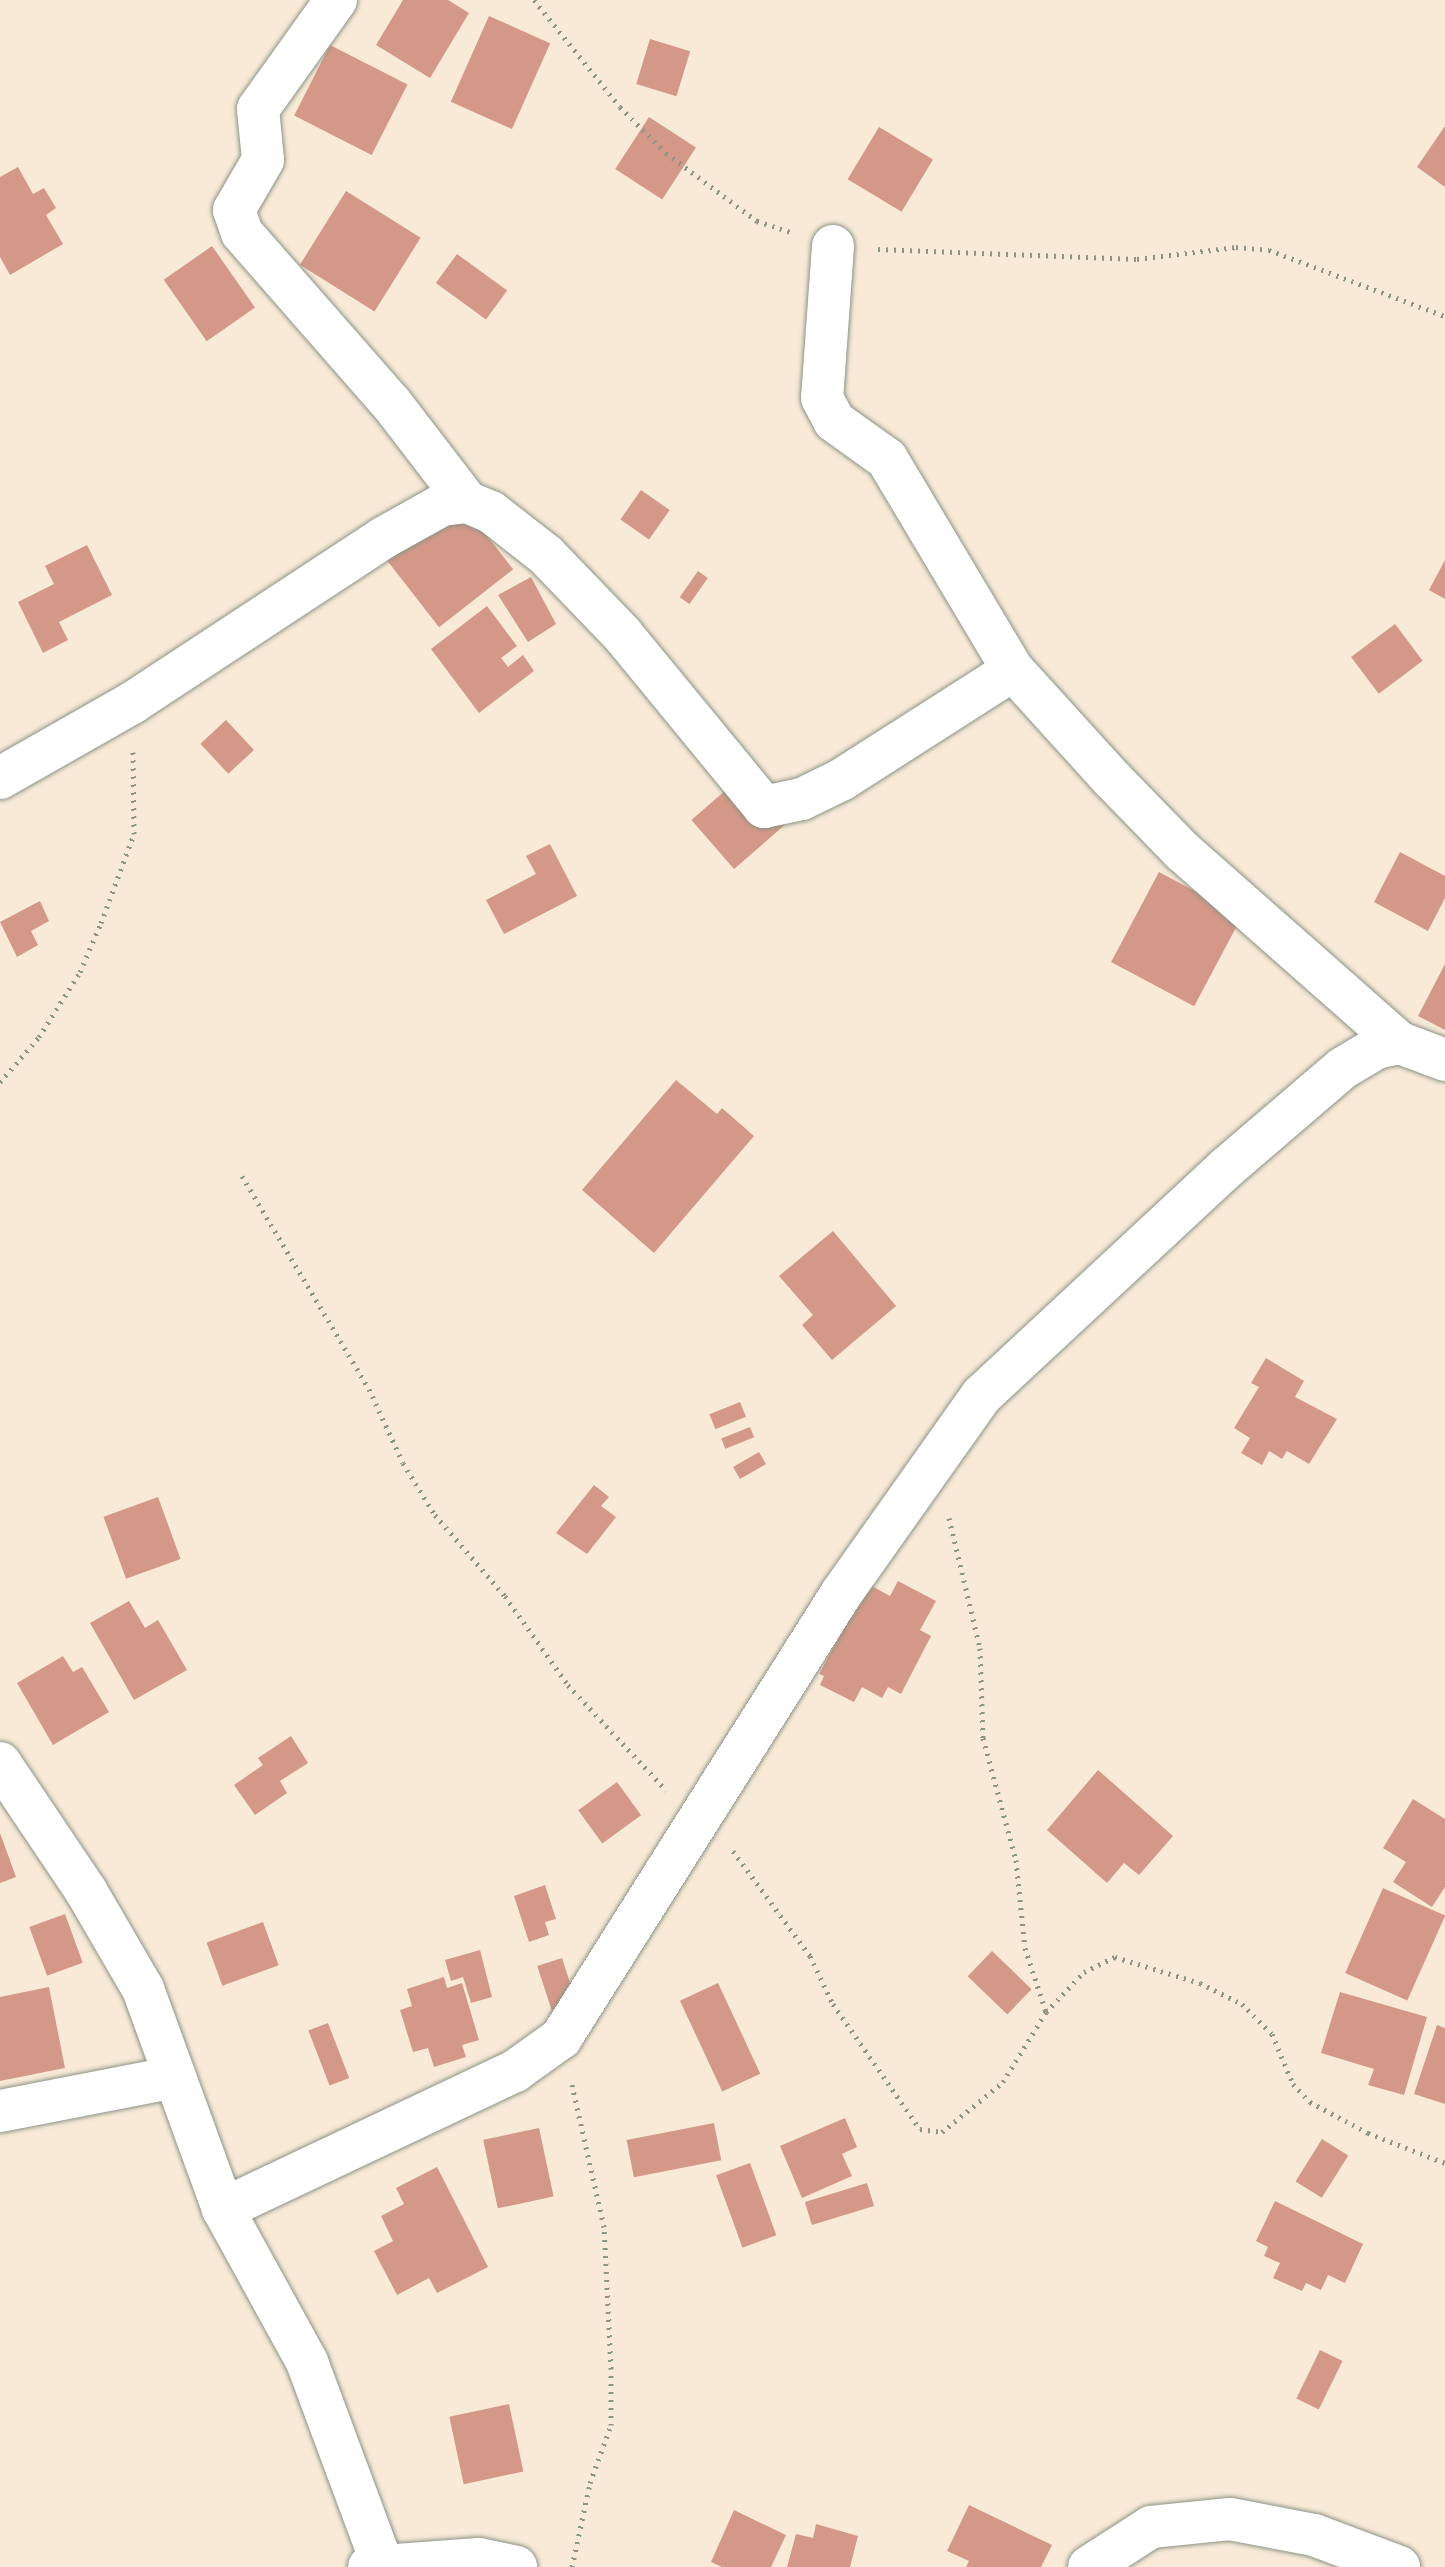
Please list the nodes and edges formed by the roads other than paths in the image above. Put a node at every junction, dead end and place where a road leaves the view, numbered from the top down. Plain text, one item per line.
1 (336, 0) edge
2 (833, 246) road end
3 (467, 502) junction
4 (1013, 670) junction
5 (0, 778) edge
6 (1400, 1043) junction
7 (1445, 1060) edge
8 (0, 1763) edge
9 (175, 2077) junction
10 (0, 2111) edge
11 (223, 2209) junction
12 (376, 2565) edge
13 (516, 2567) edge
14 (1089, 2567) edge
15 (1399, 2567) edge

1 - 3 street
2 - 4 street
3 - 4 street
3 - 5 street
4 - 6 street
6 - 7 street
6 - 11 street
8 - 9 street
9 - 10 street
9 - 11 street
11 - 12 street
12 - 13 street
14 - 15 street

